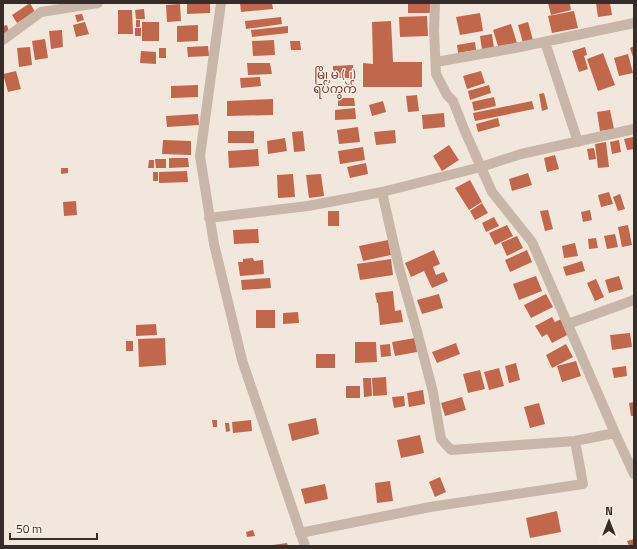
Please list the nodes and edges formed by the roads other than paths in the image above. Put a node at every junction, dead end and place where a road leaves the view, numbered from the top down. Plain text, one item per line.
1 (98, 3) edge
2 (221, 3) edge
3 (434, 3) edge
4 (39, 7) edge
5 (634, 22) edge
6 (3, 40) edge
7 (545, 42) junction
8 (436, 62) junction
9 (634, 129) edge
10 (578, 142) junction
11 (481, 167) junction
12 (382, 192) junction
13 (210, 218) junction
14 (634, 300) edge
15 (568, 324) junction
16 (615, 433) junction
17 (575, 440) junction
18 (634, 474) edge
19 (300, 533) junction
20 (305, 546) edge

1 - 4 street
2 - 13 street
3 - 8 street
4 - 6 street
5 - 7 street
7 - 8 street
7 - 10 street
8 - 11 street
9 - 10 street
10 - 11 street
11 - 12 street
11 - 15 street
12 - 13 street
12 - 17 street
13 - 19 street
14 - 15 street
15 - 16 street
16 - 17 street
16 - 18 street
17 - 19 street
19 - 20 street

